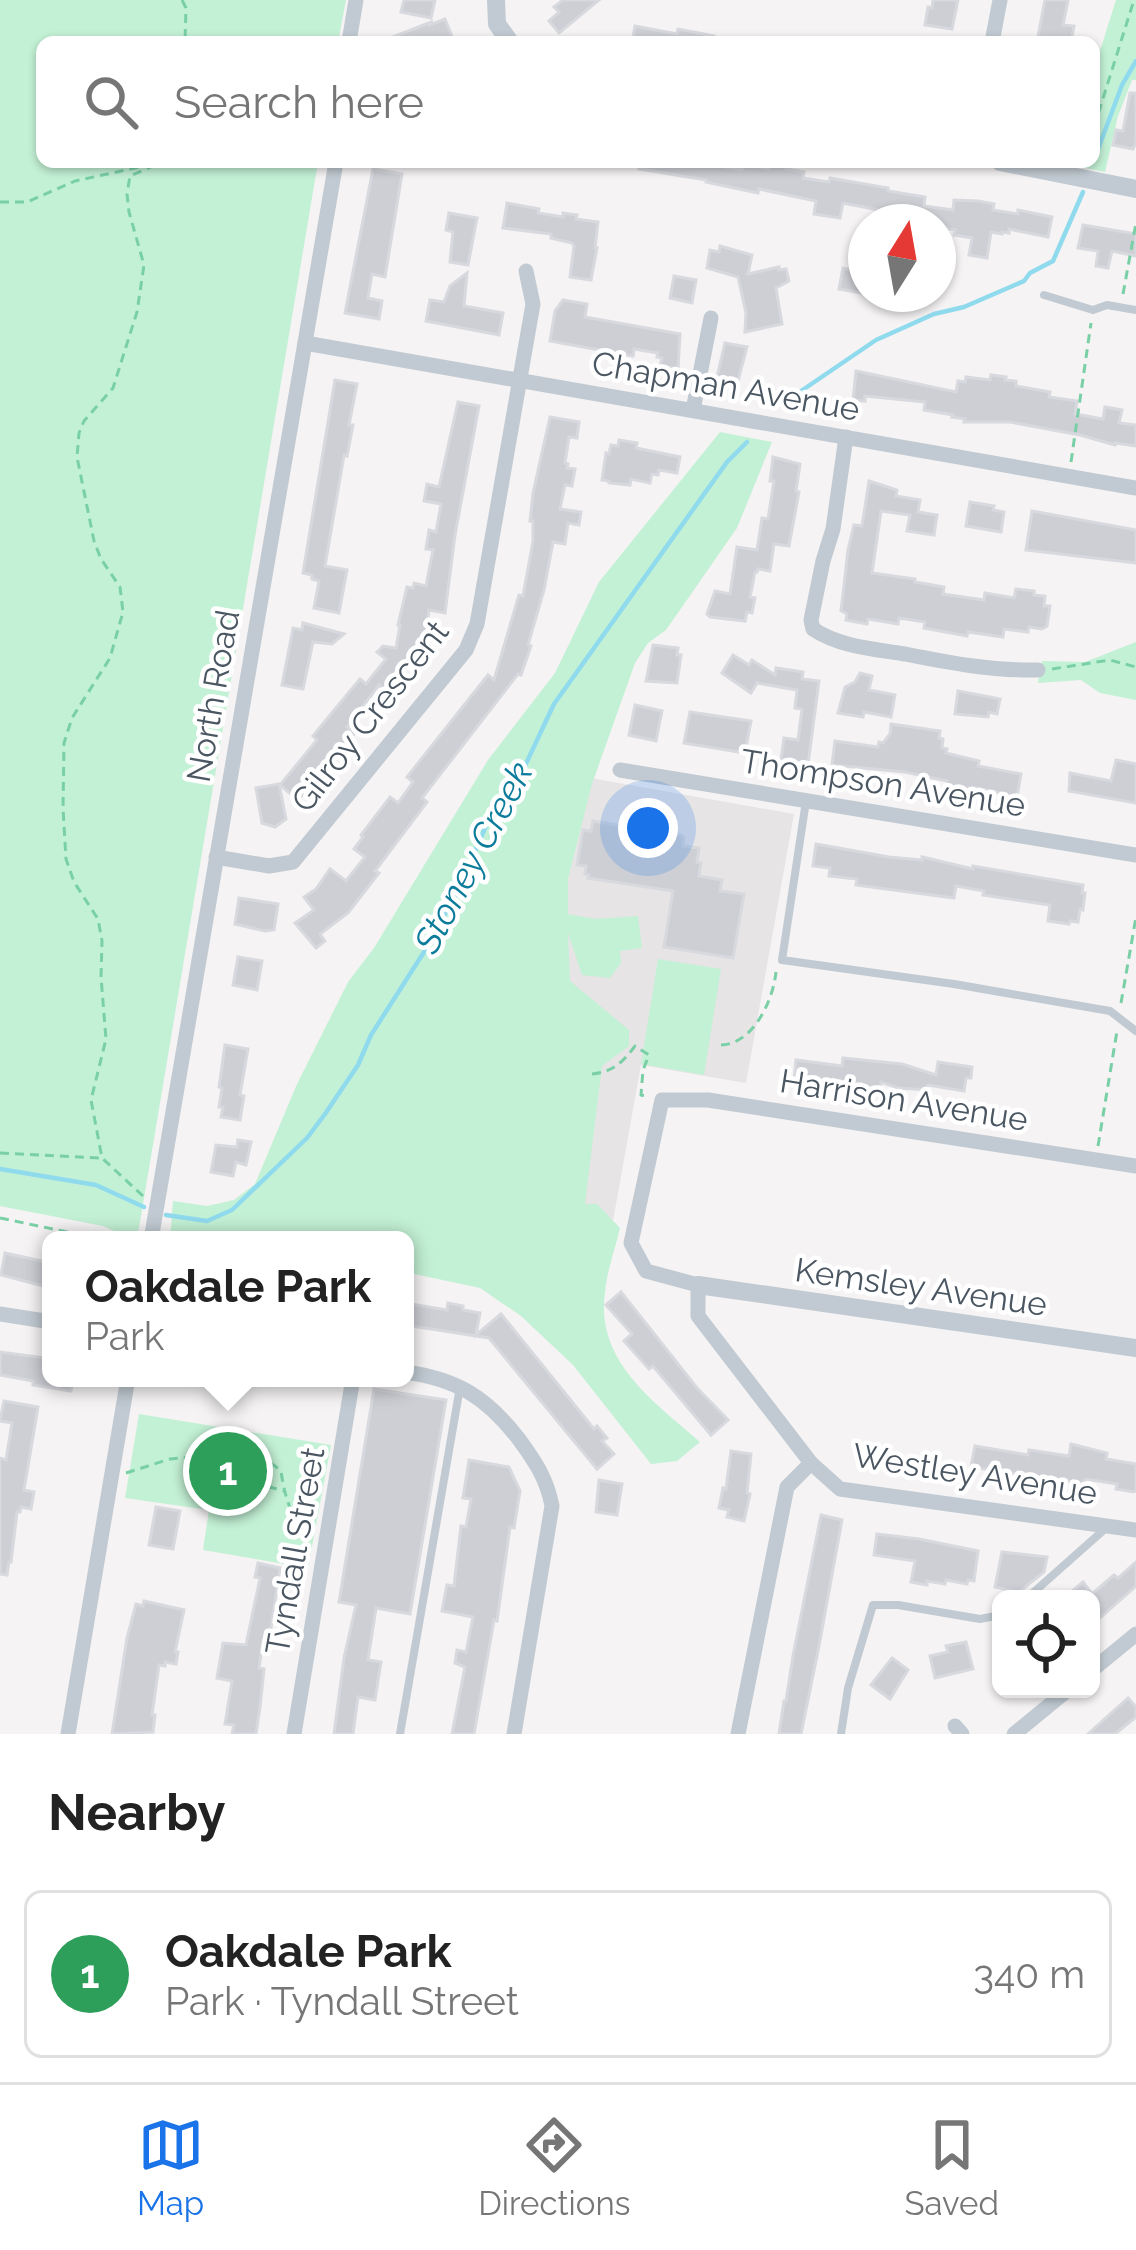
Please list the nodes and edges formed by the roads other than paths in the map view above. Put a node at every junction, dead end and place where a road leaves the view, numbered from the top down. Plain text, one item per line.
1 (356, 0) edge
2 (496, 0) edge
3 (1000, 0) edge
4 (350, 36) edge
5 (506, 36) edge
6 (993, 36) edge
7 (334, 168) edge
8 (1030, 168) edge
9 (1136, 189) edge
10 (526, 271) dead end
11 (1044, 295) dead end
12 (1136, 310) edge
13 (711, 318) dead end
14 (305, 343) junction
15 (520, 381) junction
16 (694, 410) junction
17 (846, 437) junction
18 (1136, 488) edge
19 (1038, 670) road end
20 (620, 770) dead end
21 (806, 801) junction
22 (1136, 855) edge
23 (216, 857) junction
24 (1136, 1031) edge
25 (1136, 1166) edge
26 (153, 1231) edge
27 (698, 1285) junction
28 (0, 1314) edge
29 (42, 1321) edge
30 (1136, 1348) edge
31 (414, 1373) edge
32 (126, 1387) edge
33 (352, 1387) edge
34 (460, 1387) junction
35 (811, 1463) junction
36 (1109, 1526) junction
37 (1136, 1530) edge
38 (1036, 1590) edge
39 (992, 1617) edge
40 (1136, 1634) edge
41 (1100, 1664) edge
42 (1058, 1698) edge
43 (68, 1734) edge
44 (294, 1734) edge
45 (400, 1734) edge
46 (514, 1734) edge
47 (738, 1734) edge
48 (842, 1734) edge
49 (1014, 1734) edge

1 - 4 street
2 - 5 street
3 - 6 street
7 - 14 street, North Road
8 - 9 street
10 - 15 street
11 - 12 lane
13 - 16 street
14 - 15 street, Chapman Avenue
14 - 23 street, North Road
15 - 16 street, Chapman Avenue
15 - 23 street, Gilroy Crescent
16 - 17 street, Chapman Avenue
17 - 18 street, Chapman Avenue
17 - 19 street
20 - 21 street, Thompson Avenue
21 - 22 street, Thompson Avenue
21 - 24 lane
23 - 26 street, North Road
25 - 27 street, Harrison Avenue
27 - 30 street, Kemsley Avenue
27 - 35 street
28 - 29 street
31 - 34 street
32 - 43 street
33 - 44 street, Tyndall Street
34 - 45 lane
34 - 46 street
35 - 36 street, Westley Avenue
35 - 47 street
36 - 37 street, Westley Avenue
36 - 38 lane
39 - 48 lane
40 - 41 street
42 - 49 street

